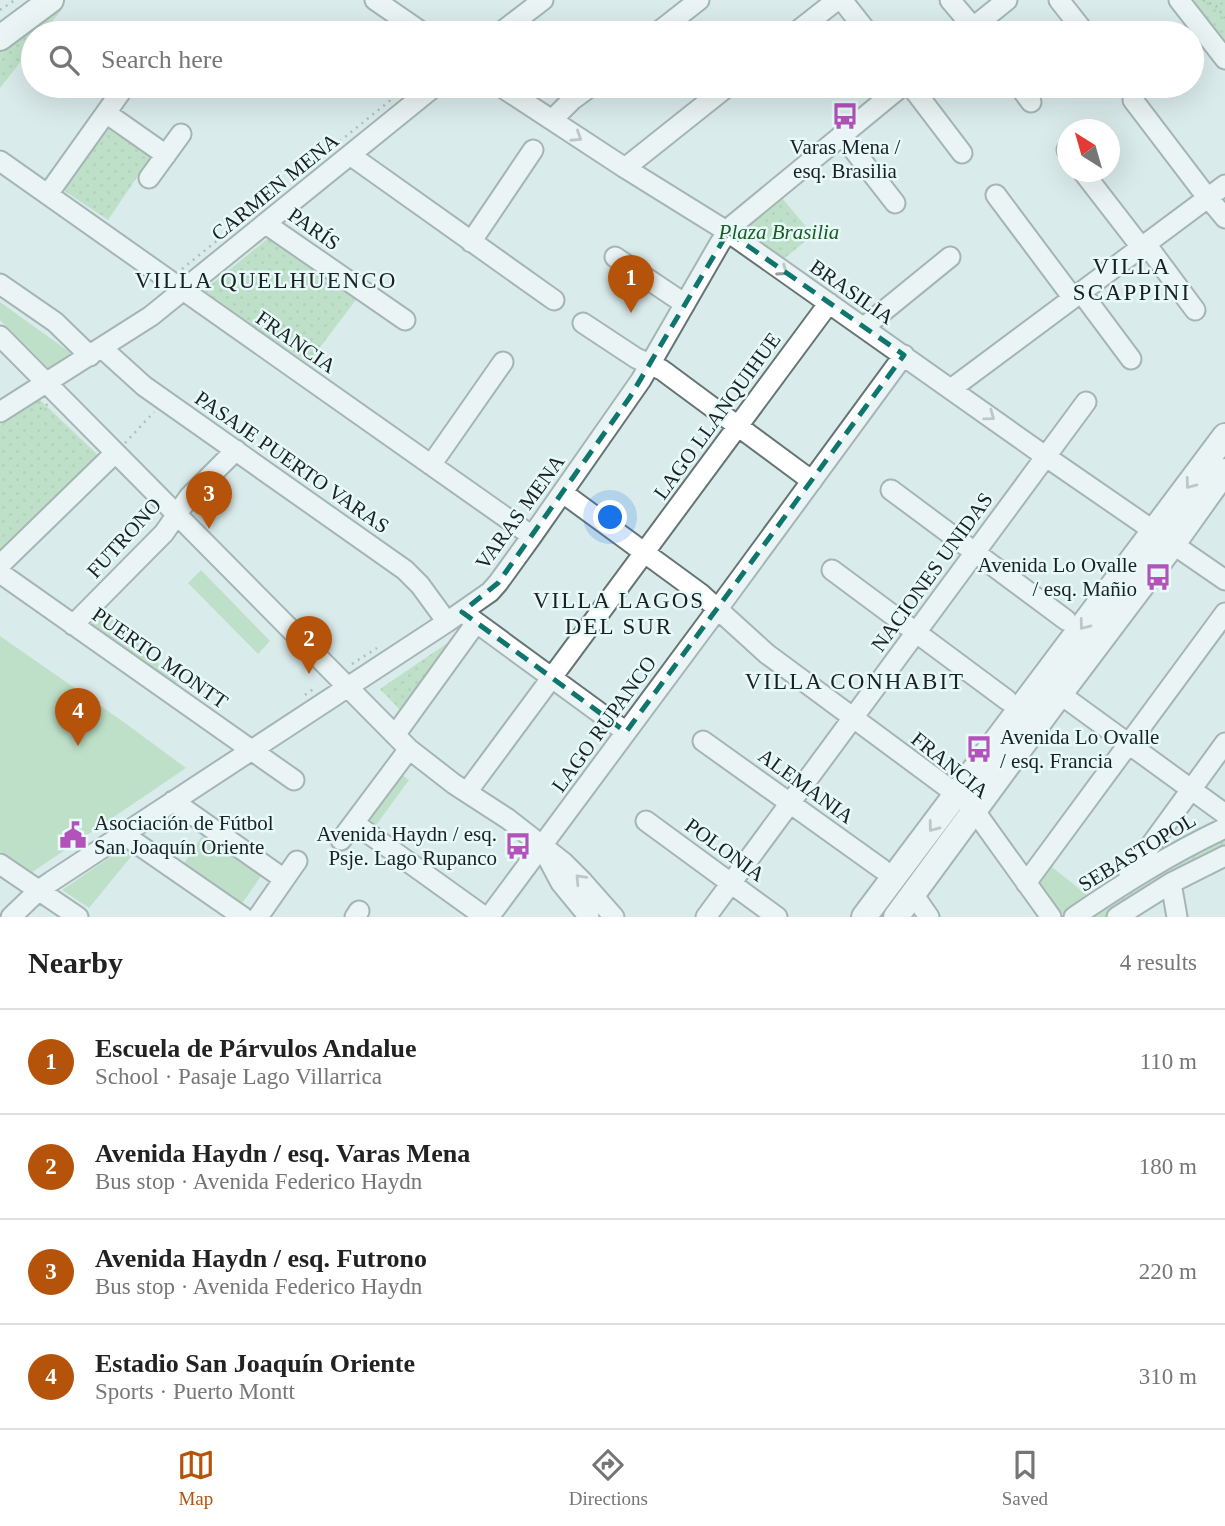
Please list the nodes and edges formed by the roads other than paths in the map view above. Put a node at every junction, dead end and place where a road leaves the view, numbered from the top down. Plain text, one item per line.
1 (51, 0) edge
2 (375, 0) edge
3 (699, 0) edge
4 (840, 0) edge
5 (950, 0) edge
6 (1007, 0) edge
7 (1059, 0) edge
8 (1179, 0) edge
9 (531, 4) edge
10 (23, 21) edge
11 (406, 21) edge
12 (513, 21) edge
13 (678, 21) edge
14 (811, 21) edge
15 (858, 21) edge
16 (965, 21) edge
17 (983, 21) edge
18 (1076, 21) edge
19 (1195, 21) edge
20 (21, 22) edge
21 (1204, 33) edge
22 (0, 38) edge
23 (1225, 60) edge
24 (116, 98) edge
25 (420, 98) edge
26 (518, 98) edge
27 (576, 98) edge
28 (711, 98) edge
29 (887, 98) edge
30 (920, 98) edge
31 (1028, 98) edge
32 (1133, 100) dead end
33 (1031, 102) dead end
34 (106, 113) junction
35 (552, 120) junction
36 (181, 134) dead end
37 (842, 135) junction
38 (533, 150) dead end
39 (962, 153) dead end
40 (166, 155) junction
41 (350, 155) junction
42 (0, 161) edge
43 (625, 168) junction
44 (149, 178) dead end
45 (1091, 182) edge
46 (1225, 184) edge
47 (48, 194) junction
48 (996, 195) dead end
49 (1208, 197) junction
50 (895, 203) dead end
51 (1225, 218) edge
52 (266, 223) junction
53 (728, 232) junction
54 (471, 242) junction
55 (1143, 245) junction
56 (615, 257) dead end
57 (950, 257) dead end
58 (182, 280) junction
59 (0, 285) edge
60 (1077, 295) junction
61 (554, 300) dead end
62 (829, 303) junction
63 (685, 304) junction
64 (1195, 310) dead end
65 (405, 320) dead end
66 (583, 323) dead end
67 (864, 327) junction
68 (0, 336) edge
69 (96, 352) junction
70 (904, 355) junction
71 (1131, 359) dead end
72 (503, 362) dead end
73 (650, 365) junction
74 (47, 383) junction
75 (951, 389) junction
76 (1086, 402) dead end
77 (0, 412) edge
78 (738, 426) junction
79 (1225, 436) edge
80 (236, 450) junction
81 (115, 453) junction
82 (1045, 456) junction
83 (431, 465) junction
84 (1225, 471) edge
85 (812, 481) junction
86 (891, 490) dead end
87 (563, 493) junction
88 (177, 515) junction
89 (532, 536) junction
90 (1164, 538) junction
91 (975, 552) junction
92 (645, 553) junction
93 (0, 565) edge
94 (832, 570) dead end
95 (0, 573) edge
96 (1225, 580) edge
97 (718, 609) junction
98 (1225, 613) edge
99 (462, 619) junction
100 (1066, 620) dead end
101 (73, 625) junction
102 (916, 632) junction
103 (552, 678) junction
104 (346, 687) junction
105 (1060, 694) junction
106 (1007, 700) dead end
107 (853, 718) junction
108 (626, 732) junction
109 (395, 735) junction
110 (703, 741) dead end
111 (1225, 743) edge
112 (1129, 744) junction
113 (252, 749) junction
114 (409, 749) junction
115 (294, 780) dead end
116 (1191, 790) junction
117 (467, 792) junction
118 (173, 801) junction
119 (965, 802) junction
120 (790, 803) junction
121 (1225, 814) edge
122 (646, 821) dead end
123 (354, 823) junction
124 (1225, 828) edge
125 (123, 834) junction
126 (341, 840) dead end
127 (542, 847) junction
128 (1225, 856) edge
129 (297, 861) dead end
130 (0, 864) edge
131 (882, 869) dead end
132 (285, 879) junction
133 (731, 883) junction
134 (1026, 883) junction
135 (1171, 883) junction
136 (1123, 884) junction
137 (39, 890) junction
138 (912, 894) junction
139 (11, 917) edge
140 (78, 917) edge
141 (243, 917) edge
142 (258, 917) edge
143 (487, 917) edge
144 (589, 917) edge
145 (614, 917) edge
146 (706, 917) edge
147 (777, 917) edge
148 (864, 917) edge
149 (895, 917) edge
150 (929, 917) edge
151 (1051, 917) edge
152 (1074, 917) edge
153 (1117, 917) edge
154 (1177, 917) edge

1 - 10 main road
2 - 11 street
3 - 13 street
4 - 14 street
4 - 15 street
5 - 16 street
6 - 17 street
7 - 18 street
8 - 19 street
9 - 12 street
20 - 22 main road
21 - 23 street
24 - 34 street
25 - 41 street, CARMEN MENA
26 - 35 street, BRASILIA
27 - 35 street
28 - 43 street
29 - 37 street, VARAS MENA
30 - 39 street
31 - 33 street
32 - 49 street
34 - 40 street
34 - 47 street
35 -> 43 street, BRASILIA
36 - 40 street
37 - 50 street
37 - 53 street, VARAS MENA
38 - 54 street
40 - 44 street
41 - 52 street, CARMEN MENA
41 - 54 street
42 - 47 street, FRANCIA
43 - 53 street, BRASILIA
45 - 55 street
46 - 49 street
47 - 58 street, FRANCIA
48 - 60 street
49 - 51 street
49 - 55 street
52 - 58 street, CARMEN MENA
52 - 65 street, PARÍS
53 -> 62 street, BRASILIA
53 - 63 street, VARAS MENA
54 - 61 street
55 - 60 street
55 - 64 street
56 - 63 street
57 - 67 street
58 - 69 street, CARMEN MENA
58 - 83 street, FRANCIA
59 - 69 street, PASAJE PUERTO VARAS
60 - 71 street
60 - 75 street
62 - 67 street, BRASILIA
62 - 78 street, LAGO LLANQUIHUE
63 - 73 street, VARAS MENA
66 - 73 street
67 - 70 street, BRASILIA
68 - 74 street
69 - 74 street, CARMEN MENA
69 - 80 street, PASAJE PUERTO VARAS
70 - 75 street, BRASILIA
70 - 85 street, LAGO RUPANCO
72 - 83 street
73 - 78 street
73 - 87 street, VARAS MENA
74 - 77 street, CARMEN MENA
74 - 81 street
75 -> 82 street, BRASILIA
76 - 82 street, NACIONES UNIDAS
78 - 85 street
78 - 92 street, LAGO LLANQUIHUE
79 -> 90 main road
80 - 88 street, FUTRONO
80 - 99 street, PASAJE PUERTO VARAS
81 - 88 street
81 - 93 street
82 - 90 street, BRASILIA
82 - 91 street, NACIONES UNIDAS
83 - 89 street, FRANCIA
84 - 90 main road
85 - 97 street, LAGO RUPANCO
86 - 91 street
87 - 89 street, VARAS MENA
87 - 92 street, FRANCIA
88 - 101 street, FUTRONO
88 - 104 street
89 - 99 street, VARAS MENA
90 - 96 street, BRASILIA
90 - 105 main road
90 -> 119 main road
91 - 100 street
91 - 102 street, NACIONES UNIDAS
92 - 97 street, FRANCIA
92 - 103 street, LAGO LLANQUIHUE
94 - 102 street
95 - 101 street, PUERTO MONTT
97 - 107 street, FRANCIA
97 - 108 street, LAGO RUPANCO
98 - 112 street
99 - 103 street, PASAJE PUERTO VARAS
99 - 104 street, VARAS MENA
99 - 109 street
101 - 113 street, PUERTO MONTT
102 - 106 street
102 - 107 street, NACIONES UNIDAS
103 - 108 street, PASAJE PUERTO VARAS
103 - 117 street, LAGO LLANQUIHUE
104 - 109 street
104 - 113 street, VARAS MENA
105 - 112 street
105 - 119 main road
107 - 119 street, FRANCIA
107 - 120 street, NACIONES UNIDAS
108 - 127 street, LAGO RUPANCO
109 - 114 street
110 - 120 street, ALEMANIA
111 - 116 street
112 - 116 street
112 - 134 street
113 - 115 street, PUERTO MONTT
113 - 118 street, VARAS MENA
114 - 117 street
114 - 123 street
116 - 121 street
116 - 136 street
117 - 127 street
118 - 125 street, VARAS MENA
118 - 132 street
119 - 134 street, FRANCIA
119 - 138 main road
119 -> 148 main road
120 - 131 street, ALEMANIA
120 - 133 street, NACIONES UNIDAS
122 - 133 street, POLONIA
123 - 126 street
123 - 143 street
124 - 136 street, SEBASTOPOL
125 - 137 street, VARAS MENA
125 - 141 street
127 - 143 street, LAGO RUPANCO
127 - 144 street
145 -> 127 street
128 - 135 street
129 - 132 street
130 - 137 street
132 - 142 street
133 - 146 street, NACIONES UNIDAS
133 - 147 street, POLONIA
134 - 151 street, FRANCIA
135 - 153 street
135 - 154 street
136 - 152 street, SEBASTOPOL
137 - 139 street, VARAS MENA
137 - 140 street
138 - 149 main road
138 - 150 street

